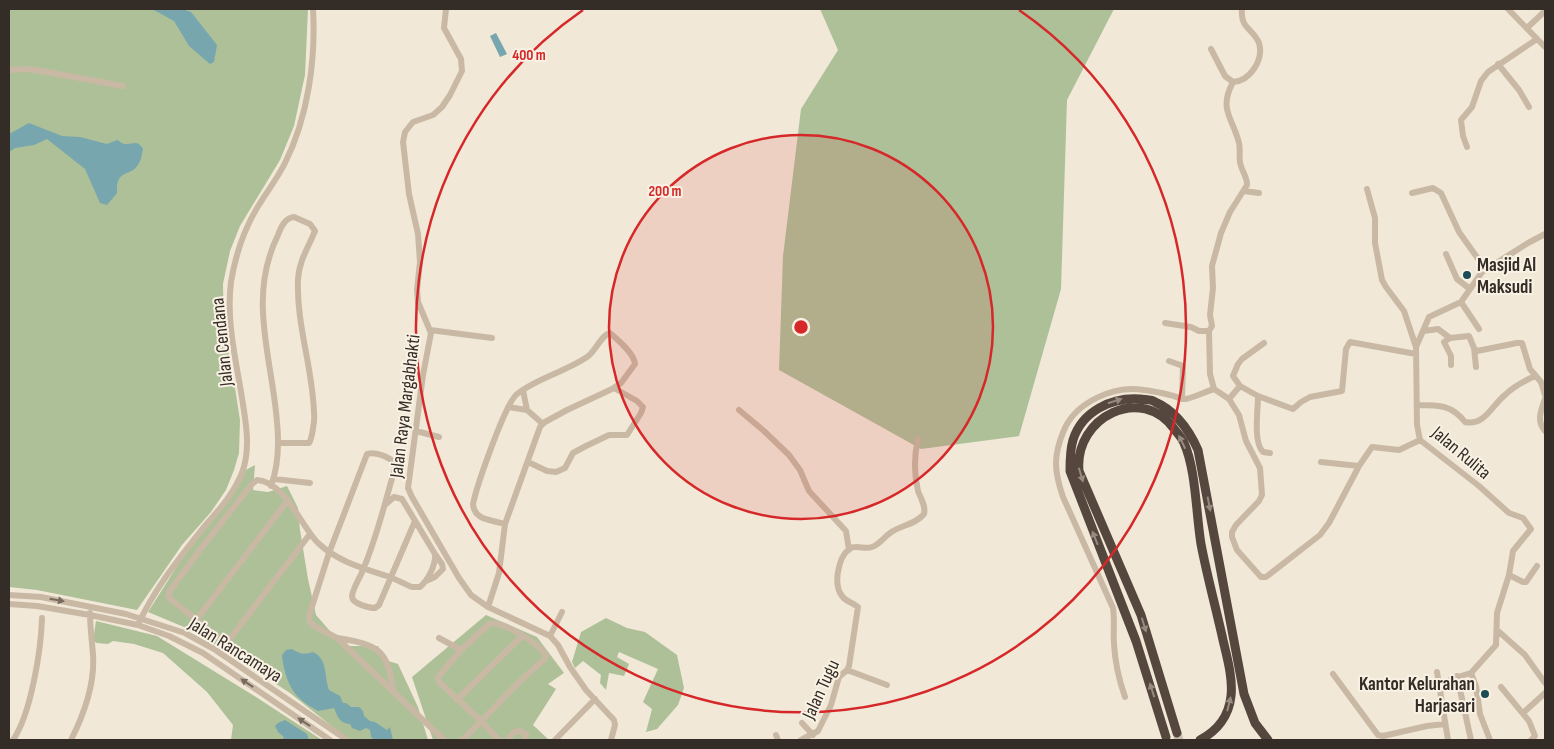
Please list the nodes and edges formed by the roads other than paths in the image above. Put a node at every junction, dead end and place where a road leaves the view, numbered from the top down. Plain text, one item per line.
1 (313, 9) edge
2 (446, 9) edge
3 (1242, 9) edge
4 (1508, 9) edge
5 (1545, 12) edge
6 (1527, 28) junction
7 (1537, 39) junction
8 (1545, 47) edge
9 (1211, 49) dead end
10 (1498, 64) junction
11 (9, 70) edge
12 (1233, 82) junction
13 (123, 86) dead end
14 (1528, 107) dead end
15 (1467, 147) dead end
16 (1367, 189) dead end
17 (1244, 191) junction
18 (1412, 192) dead end
19 (1259, 193) dead end
20 (1545, 234) edge
21 (1446, 254) dead end
22 (1486, 270) junction
23 (1470, 289) junction
24 (1461, 302) junction
25 (1164, 323) dead end
26 (1478, 329) dead end
27 (430, 330) junction
28 (1209, 331) junction
29 (1424, 331) junction
30 (492, 338) dead end
31 (1450, 338) junction
32 (1264, 343) dead end
33 (1474, 348) junction
34 (1416, 350) junction
35 (1169, 361) dead end
36 (1451, 365) dead end
37 (1476, 367) dead end
38 (1535, 376) junction
39 (1240, 386) junction
40 (614, 388) junction
41 (1214, 389) junction
42 (523, 390) junction
43 (1545, 395) edge
44 (1258, 396) junction
45 (1182, 399) junction
46 (1229, 399) junction
47 (1545, 399) edge
48 (1418, 405) junction
49 (508, 407) junction
50 (527, 410) junction
51 (738, 410) dead end
52 (543, 424) junction
53 (416, 431) junction
54 (1545, 431) edge
55 (439, 437) dead end
56 (918, 439) dead end
57 (1420, 440) junction
58 (278, 443) junction
59 (1270, 453) dead end
60 (528, 462) junction
61 (1322, 462) dead end
62 (1359, 466) junction
63 (274, 479) junction
64 (310, 483) dead end
65 (271, 486) junction
66 (288, 500) junction
67 (385, 505) junction
68 (415, 521) junction
69 (505, 524) junction
70 (310, 534) junction
71 (849, 550) junction
72 (329, 553) junction
73 (435, 554) junction
74 (1537, 566) dead end
75 (364, 569) junction
76 (1509, 575) junction
77 (390, 577) junction
78 (426, 581) junction
79 (9, 595) edge
80 (9, 604) edge
81 (90, 606) junction
82 (488, 607) junction
83 (562, 612) dead end
84 (90, 615) junction
85 (42, 618) dead end
86 (142, 618) junction
87 (197, 619) junction
88 (138, 625) junction
89 (1497, 630) junction
90 (522, 636) junction
91 (550, 636) junction
92 (337, 638) junction
93 (439, 638) dead end
94 (461, 650) junction
95 (847, 670) junction
96 (1437, 672) dead end
97 (1471, 673) junction
98 (1332, 674) dead end
99 (1457, 676) junction
100 (1545, 684) edge
101 (887, 685) dead end
102 (1501, 687) dead end
103 (393, 691) junction
104 (1441, 691) junction
105 (1545, 693) edge
106 (1125, 697) dead end
107 (594, 699) junction
108 (457, 700) junction
109 (1523, 713) junction
110 (481, 721) junction
111 (802, 723) dead end
112 (1445, 724) junction
113 (1177, 733) tunnel mouth
114 (813, 735) junction
115 (1166, 737) tunnel mouth
116 (12, 740) edge
117 (71, 740) edge
118 (330, 740) edge
119 (347, 740) edge
120 (444, 740) edge
121 (462, 740) edge
122 (499, 740) edge
123 (507, 740) edge
124 (525, 740) edge
125 (555, 740) edge
126 (611, 740) edge
127 (801, 740) edge
128 (1200, 740) edge
129 (1268, 740) edge
130 (1448, 740) edge
131 (1471, 740) edge
132 (1490, 740) edge
133 (1531, 740) edge

1 - 86 street, Jalan Cendana
2 - 27 street, Jalan Raya Margabhakti
3 - 12 street
4 - 6 street
5 - 6 street
6 - 7 street
7 - 8 street
7 - 10 street
9 - 12 street
10 - 14 street
10 - 15 street
11 - 13 street
12 - 17 street
16 - 34 street
17 - 19 street
17 - 28 street
18 - 22 street
20 - 22 street
21 - 23 street
22 - 23 street
23 - 24 street
24 - 26 street
24 - 29 street, Jalan Rulita
25 - 28 street
27 - 30 street
27 - 53 street, Jalan Raya Margabhakti
28 - 41 street
29 - 31 street
29 - 34 street, Jalan Rulita
31 - 33 street
31 - 36 street
32 - 39 street
33 - 37 street
33 - 38 street
34 - 44 street
34 - 48 street, Jalan Rulita
35 - 45 street
38 - 43 street
38 - 48 street
39 - 44 street
39 - 46 street
40 - 42 street
40 - 52 street
40 - 60 street
41 - 45 street
41 - 46 street
42 - 49 street
42 - 50 street
44 - 59 street
45 - 106 street
46 - 62 street
47 - 54 street
48 - 57 street, Jalan Rulita
49 - 50 street
49 - 69 street
50 - 52 street
51 - 71 street
52 - 60 street
53 - 55 street
53 - 82 street, Jalan Raya Margabhakti
56 - 71 street
57 - 62 street
57 - 76 street, Jalan Rulita
58 - 58 street
58 - 63 street
60 - 69 street
61 - 62 street
63 - 64 street
63 - 65 street
65 - 66 street
65 - 87 street
66 - 70 street
66 - 87 street
67 - 68 street
67 - 72 street
67 - 75 street
68 - 73 street
68 - 77 street
69 - 82 street
70 - 72 street
70 - 87 street
71 - 95 street, Jalan Tugu
72 - 75 street
72 - 92 street
73 - 78 street
73 - 78 street
74 - 76 street
75 - 77 street
75 - 77 street
76 - 89 street, Jalan Rulita
77 - 78 street
79 -> 81 street, Jalan Rancamaya
80 - 84 street, Jalan Rancamaya
81 - 84 street
81 - 86 street, Jalan Rancamaya
82 - 91 street, Jalan Raya Margabhakti
83 - 91 street
84 - 88 street, Jalan Rancamaya
84 - 117 street
85 - 116 street
86 - 88 street, Jalan Cendana
86 - 119 street, Jalan Rancamaya
118 -> 88 street, Jalan Rancamaya
89 - 97 street, Jalan Rulita
89 - 100 street
90 - 94 street
90 - 108 street
90 - 110 street
91 - 107 street
92 - 103 street
92 - 103 street
93 - 94 street
94 - 108 street
95 - 101 street
95 - 114 street, Jalan Tugu
96 - 104 street
97 - 99 street
97 - 132 street
98 - 112 street
99 - 104 street
99 - 131 street
102 - 109 street
103 - 120 street
104 - 112 street
105 - 109 street
107 - 125 street
107 - 126 street
108 - 110 street
109 - 133 street
110 - 121 street
110 - 122 street
111 - 114 street
112 - 130 street
128 -> 113 highway
114 - 127 street, Jalan Tugu
115 -> 129 highway
123 - 124 street

